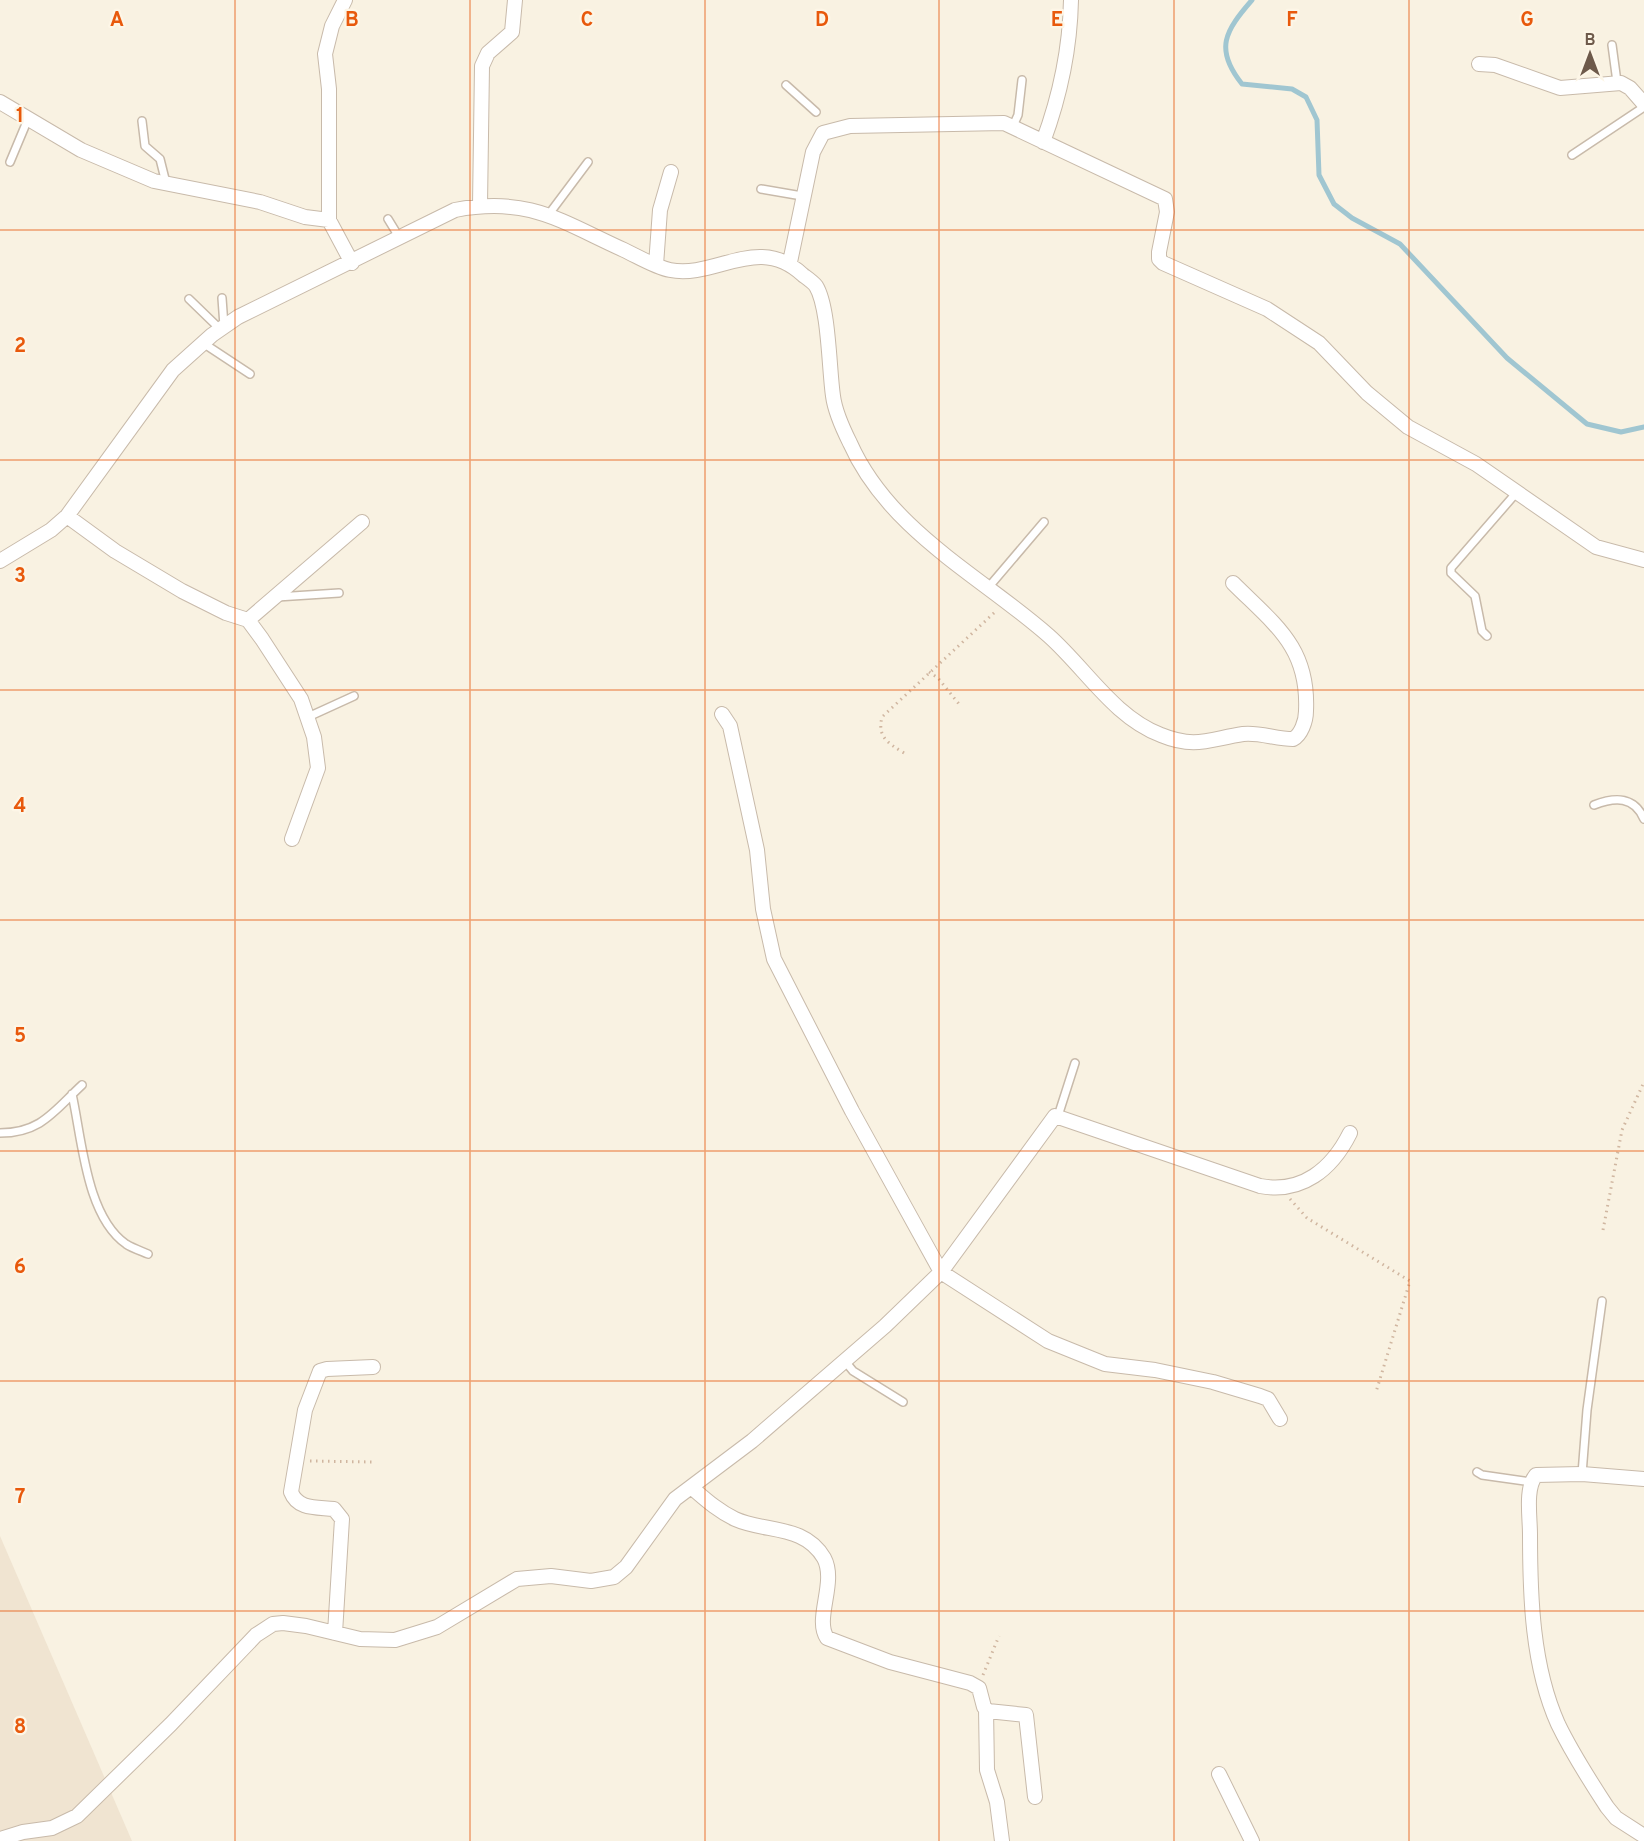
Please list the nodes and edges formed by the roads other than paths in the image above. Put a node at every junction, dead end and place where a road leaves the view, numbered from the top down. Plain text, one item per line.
1 (345, 0) edge
2 (515, 0) edge
3 (1071, 0) edge
4 (1612, 45) dead end
5 (1479, 64) dead end
6 (1022, 80) dead end
7 (1617, 82) junction
8 (786, 85) dead end
9 (0, 102) edge
10 (1644, 105) edge
11 (816, 112) dead end
12 (28, 119) junction
13 (141, 121) dead end
14 (1012, 126) junction
15 (1043, 142) junction
16 (1572, 155) dead end
17 (10, 162) dead end
18 (588, 162) dead end
19 (671, 172) dead end
20 (166, 183) junction
21 (761, 189) dead end
22 (802, 196) junction
23 (480, 205) junction
24 (549, 214) junction
25 (388, 219) dead end
26 (329, 220) junction
27 (400, 238) junction
28 (790, 262) junction
29 (351, 263) junction
30 (656, 265) junction
31 (189, 298) dead end
32 (222, 298) dead end
33 (222, 328) junction
34 (203, 343) junction
35 (250, 374) dead end
36 (1517, 492) junction
37 (67, 516) junction
38 (362, 522) dead end
39 (1044, 522) dead end
40 (1644, 560) edge
41 (0, 561) edge
42 (1233, 583) dead end
43 (987, 589) junction
44 (339, 593) dead end
45 (274, 597) junction
46 (248, 620) junction
47 (1487, 636) dead end
48 (354, 696) dead end
49 (722, 714) dead end
50 (308, 717) junction
51 (1594, 805) dead end
52 (1644, 819) edge
53 (292, 839) dead end
54 (1076, 1063) dead end
55 (82, 1085) dead end
56 (72, 1094) junction
57 (1058, 1116) junction
58 (0, 1133) edge
59 (1350, 1133) dead end
60 (148, 1254) dead end
61 (941, 1272) junction
62 (1602, 1301) dead end
63 (844, 1360) junction
64 (374, 1367) dead end
65 (903, 1402) dead end
66 (1280, 1419) dead end
67 (1477, 1472) dead end
68 (1582, 1474) junction
69 (1644, 1479) edge
70 (1532, 1482) junction
71 (691, 1487) junction
72 (334, 1633) junction
73 (986, 1709) junction
74 (1219, 1774) dead end
75 (1035, 1797) dead end
76 (1644, 1836) edge
77 (0, 1839) edge
78 (1002, 1841) edge
79 (1252, 1841) edge

1 - 26 street
2 - 23 street
3 - 15 street
4 - 7 lane
5 - 7 street
6 - 14 lane
7 - 10 street
8 - 11 lane
9 - 12 street
10 - 16 lane
12 - 17 lane
12 - 20 street
13 - 20 lane
14 - 15 street
14 - 22 street
15 - 36 street
18 - 24 lane
19 - 30 street
20 - 26 street
21 - 22 lane
22 - 28 street
23 - 24 street
23 - 27 street
24 - 30 street
25 - 27 lane
26 - 29 street
27 - 29 street
28 - 30 street
28 - 43 street
29 - 33 street
31 - 33 lane
32 - 33 lane
33 - 34 street
34 - 35 lane
34 - 37 street
36 - 40 street
36 - 47 lane
37 - 41 street
37 - 46 street
38 - 45 street
39 - 43 lane
42 - 43 street
44 - 45 lane
45 - 46 street
46 - 50 street
48 - 50 lane
49 - 61 street
50 - 53 street
51 - 52 lane
54 - 57 lane
55 - 56 lane
56 - 58 lane
56 - 60 lane
57 - 59 street
57 - 61 street
61 - 63 street
61 - 66 street
62 - 68 lane
63 - 65 lane
63 - 71 street
64 - 72 street
67 - 70 lane
68 - 69 street
68 - 70 street
70 - 76 street
71 - 72 street
71 - 73 street
72 - 77 street
73 - 75 street
73 - 78 street
74 - 79 street

